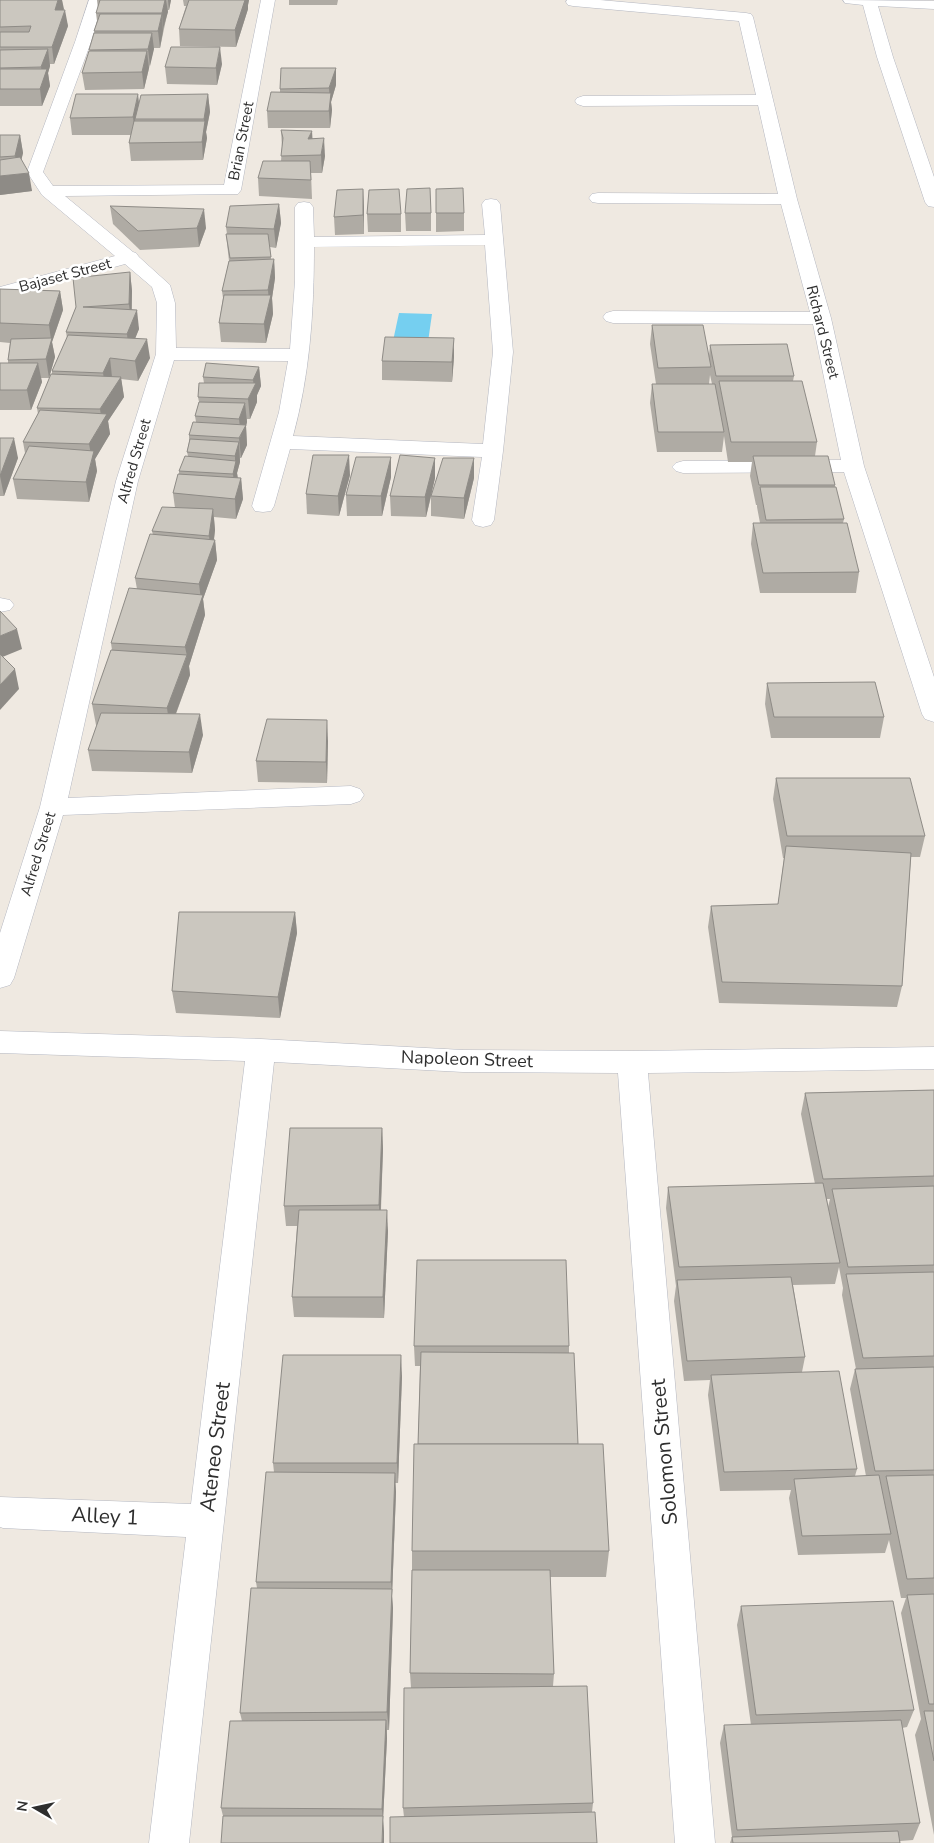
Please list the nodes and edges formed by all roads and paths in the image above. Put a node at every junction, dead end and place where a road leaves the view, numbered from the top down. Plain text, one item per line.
1 (96, 0) edge
2 (268, 0) edge
3 (850, 0) edge
4 (869, 1) junction
5 (573, 2) dead end
6 (934, 5) edge
7 (765, 100) junction
8 (583, 101) dead end
9 (48, 191) junction
10 (933, 193) edge
11 (598, 198) dead end
12 (788, 199) junction
13 (491, 204) dead end
14 (304, 206) dead end
15 (493, 240) junction
16 (305, 242) junction
17 (130, 258) junction
18 (0, 294) edge
19 (614, 317) dead end
20 (821, 318) junction
21 (166, 354) junction
22 (299, 355) junction
23 (281, 442) junction
24 (493, 450) junction
25 (853, 466) junction
26 (683, 467) dead end
27 (263, 506) dead end
28 (483, 520) dead end
29 (934, 714) edge
30 (351, 795) dead end
31 (53, 807) junction
32 (0, 978) edge
33 (0, 1042) edge
34 (261, 1050) junction
35 (934, 1058) edge
36 (632, 1062) junction
37 (3, 1512) dead end
38 (207, 1521) junction
39 (168, 1843) edge
40 (695, 1843) edge

1 - 9 street, Alfred Street
2 - 9 street, Brian Street
3 - 4 street
4 - 6 street
4 - 10 street
5 - 7 street, Richard Street
7 - 8 street
7 - 12 street, Richard Street
9 - 17 street, Alfred Street
11 - 12 street
12 - 20 street, Richard Street
13 - 15 street
14 - 16 street
15 - 16 street
15 - 24 street
16 - 22 street
17 - 18 street, Bajaset Street
17 - 21 street, Alfred Street
19 - 20 street
20 - 25 street, Richard Street
21 - 22 street
21 - 31 street, Alfred Street
22 - 23 street
23 - 24 street
23 - 27 street
24 - 28 street
25 - 26 street
25 - 29 street, Richard Street
30 - 31 street
31 - 32 street, Alfred Street
33 - 34 street, Napoleon Street
34 - 36 street, Napoleon Street
34 - 38 street, Ateneo Street
35 - 36 street, Napoleon Street
36 - 40 street, Solomon Street
37 - 38 street, Alley 1
38 - 39 street, Ateneo Street

